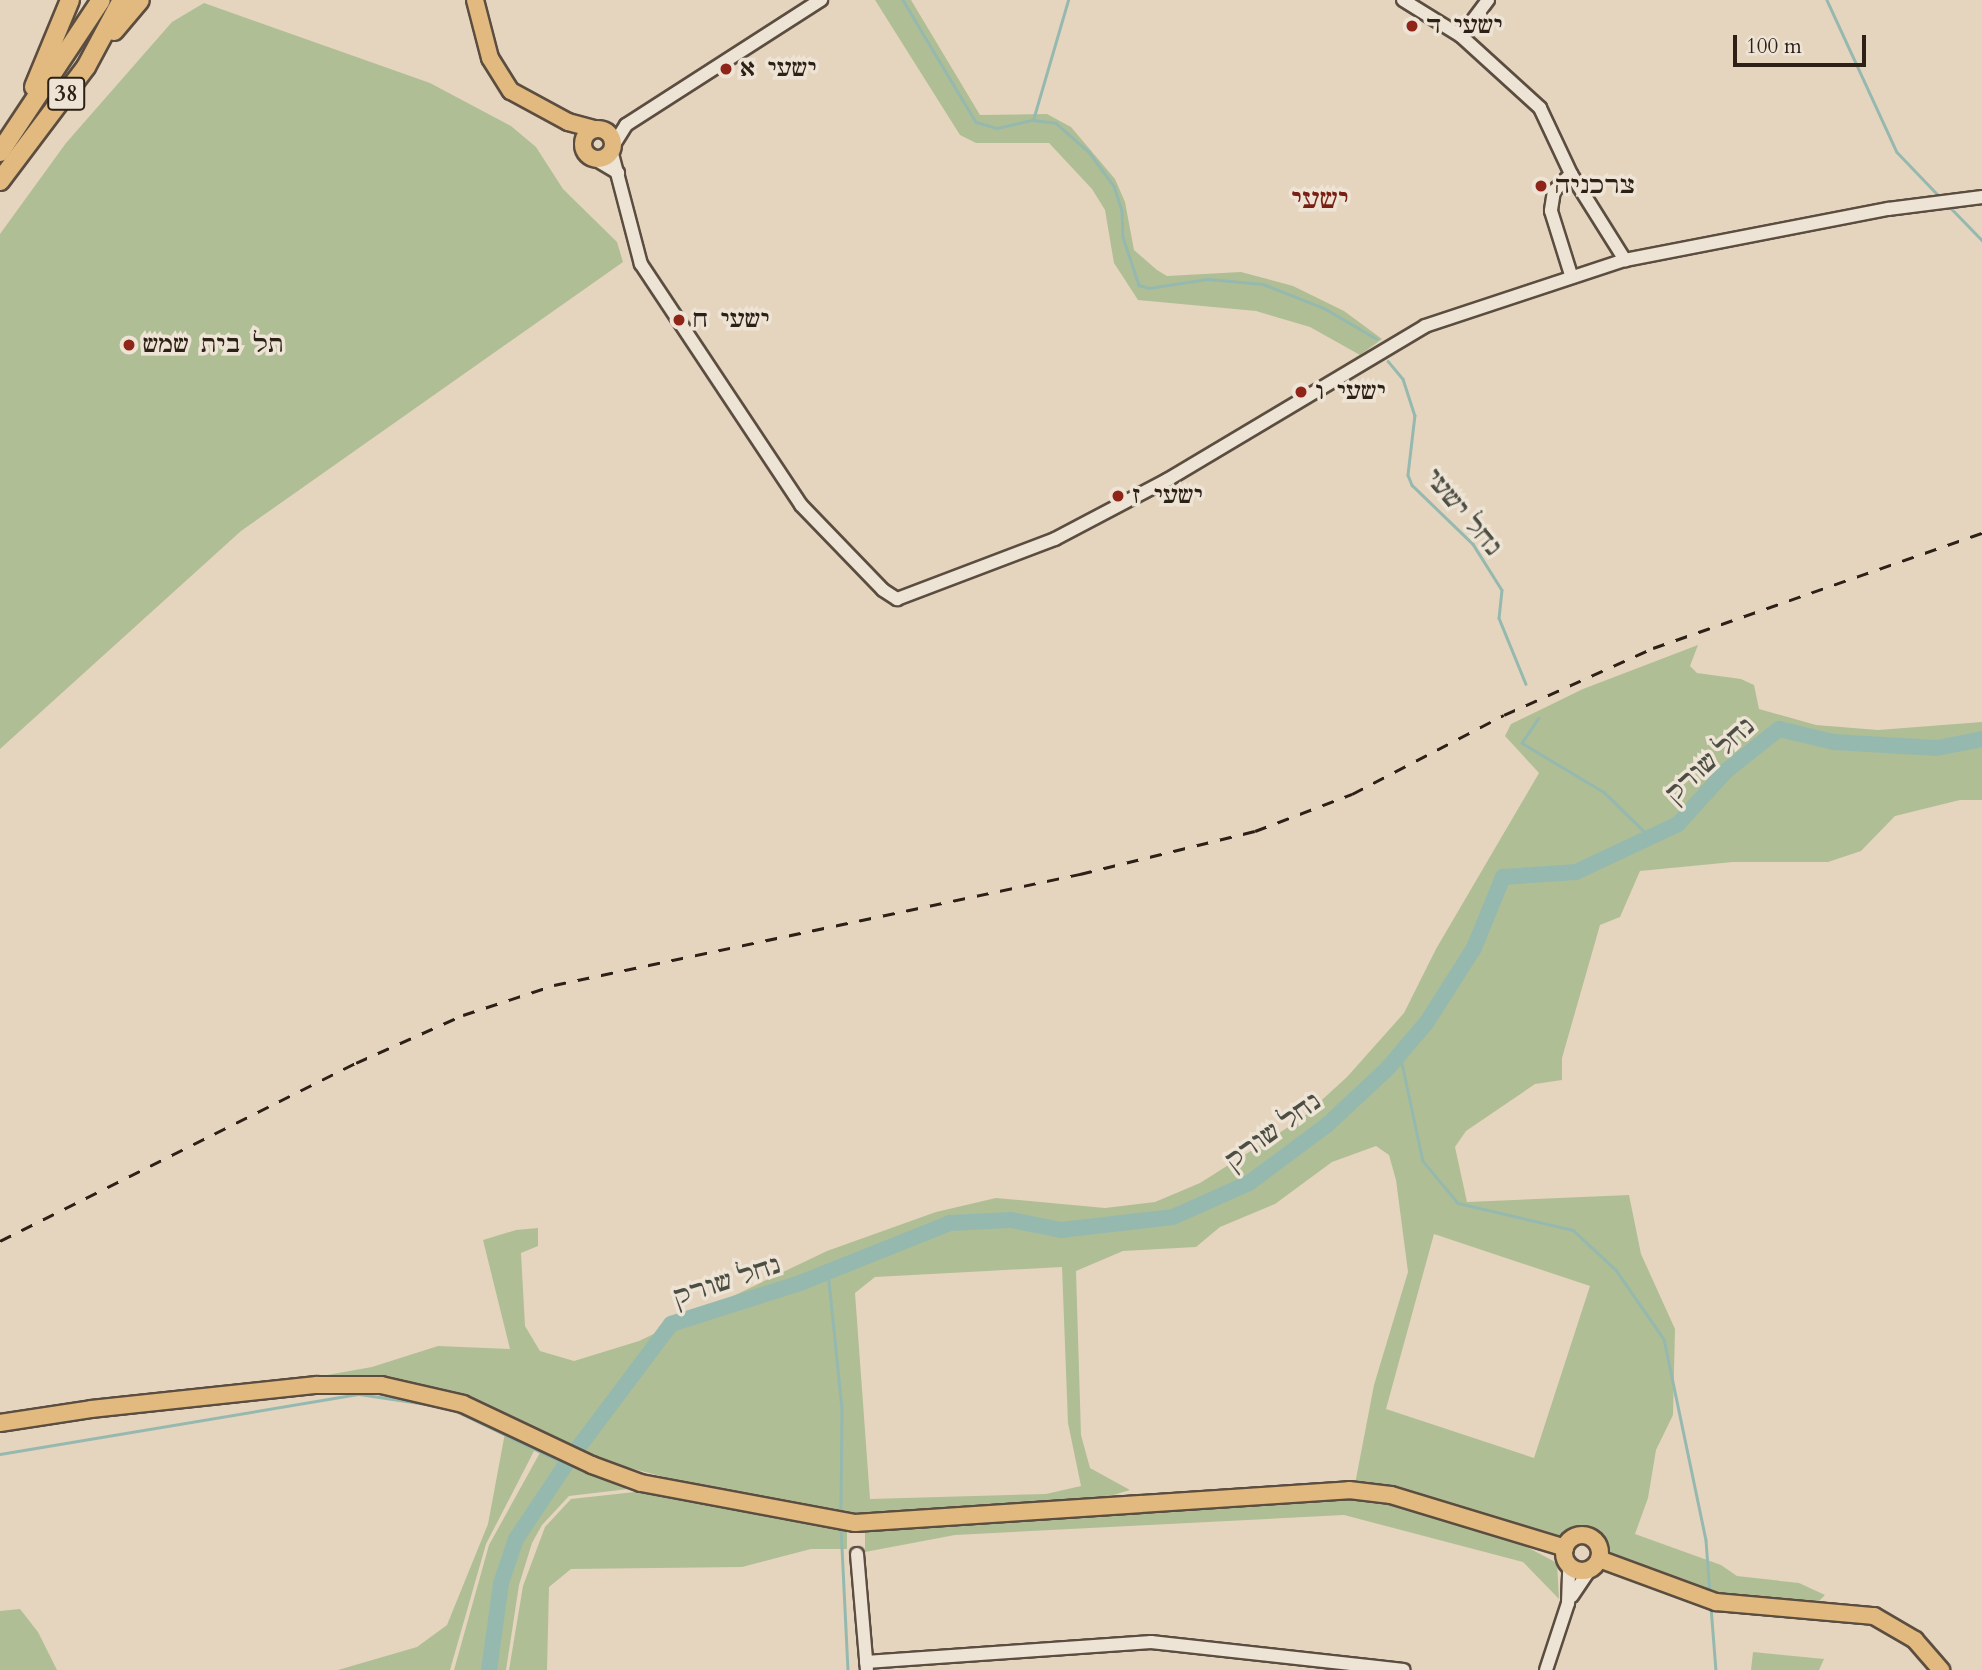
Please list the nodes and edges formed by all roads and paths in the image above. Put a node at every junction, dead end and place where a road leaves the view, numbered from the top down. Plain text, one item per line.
1 (70, 0) edge
2 (101, 0) edge
3 (122, 0) edge
4 (140, 0) edge
5 (475, 0) edge
6 (821, 0) edge
7 (1403, 0) edge
8 (1488, 0) edge
9 (1461, 36) junction
10 (86, 67) junction
11 (568, 122) junction
12 (626, 125) junction
13 (598, 130) junction
14 (15, 131) junction
15 (583, 144) junction
16 (612, 148) junction
17 (0, 152) edge
18 (595, 159) junction
19 (618, 173) junction
20 (1571, 174) junction
21 (0, 181) edge
22 (1982, 197) edge
23 (1625, 260) junction
24 (1571, 275) junction
25 (0, 1423) edge
26 (1565, 1548) junction
27 (857, 1554) dead end
28 (1595, 1564) junction
29 (1569, 1565) junction
30 (1568, 1602) junction
31 (867, 1666) edge
32 (1403, 1670) edge
33 (1546, 1670) edge
34 (1941, 1670) edge

1 - 14 highway
2 - 14 highway, 38
3 - 10 highway, 38
4 - 10 highway
5 - 11 main road
6 - 12 street
7 - 9 street
8 - 9 street
9 - 20 street
10 - 21 highway, 38
11 - 13 main road
11 - 15 main road
12 - 13 street
12 - 16 street
13 - 15 main road
13 - 16 main road
14 - 17 highway, 38
15 - 18 main road
16 - 18 main road
16 - 19 street
18 - 19 street
19 - 24 street
20 - 23 street
20 - 24 street
22 - 23 street
23 - 24 street
25 - 26 main road
26 - 28 main road
26 - 29 main road
27 - 31 street
28 - 29 main road
28 - 30 street
28 - 34 main road
29 - 30 street
30 - 33 street
31 - 32 street

